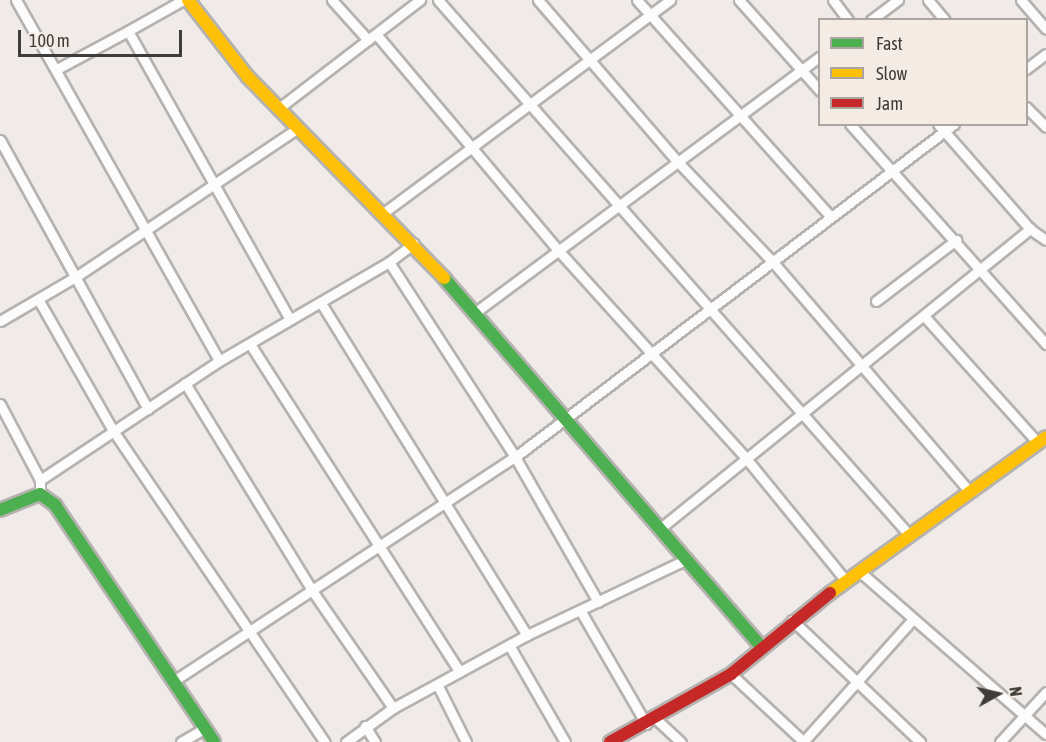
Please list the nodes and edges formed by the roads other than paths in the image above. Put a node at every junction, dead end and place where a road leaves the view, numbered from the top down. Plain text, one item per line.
1 (16, 0) edge
2 (183, 0) edge
3 (188, 0) edge
4 (332, 0) edge
5 (420, 0) edge
6 (438, 0) edge
7 (538, 0) edge
8 (637, 0) edge
9 (670, 0) edge
10 (739, 0) edge
11 (833, 0) edge
12 (897, 0) edge
13 (928, 0) edge
14 (1021, 0) edge
15 (651, 15) junction
16 (846, 18) edge
17 (874, 18) edge
18 (943, 18) edge
19 (1046, 29) edge
20 (128, 31) junction
21 (372, 37) junction
22 (1046, 54) edge
23 (818, 57) edge
24 (593, 61) junction
25 (1028, 68) edge
26 (57, 69) junction
27 (800, 70) junction
28 (818, 90) edge
29 (530, 106) junction
30 (279, 108) junction
31 (1028, 109) edge
32 (740, 115) junction
33 (852, 126) edge
34 (1046, 127) edge
35 (941, 128) edge
36 (298, 129) junction
37 (0, 140) edge
38 (471, 147) junction
39 (677, 160) junction
40 (894, 172) junction
41 (213, 183) junction
42 (618, 208) junction
43 (382, 214) junction
44 (831, 217) junction
45 (1030, 229) junction
46 (147, 232) junction
47 (1044, 234) edge
48 (956, 240) junction
49 (414, 243) junction
50 (558, 250) junction
51 (772, 261) junction
52 (389, 262) junction
53 (983, 270) junction
54 (77, 276) junction
55 (38, 299) junction
56 (876, 301) dead end
57 (321, 303) junction
58 (710, 309) junction
59 (473, 314) junction
60 (925, 317) junction
61 (291, 320) junction
62 (0, 321) edge
63 (250, 344) junction
64 (1046, 344) edge
65 (649, 355) junction
66 (219, 361) junction
67 (860, 368) junction
68 (185, 383) junction
69 (0, 404) edge
70 (148, 409) junction
71 (803, 413) junction
72 (3, 416) edge
73 (565, 418) junction
74 (114, 432) junction
75 (1042, 440) edge
76 (745, 457) junction
77 (514, 458) junction
78 (40, 480) junction
79 (970, 492) junction
80 (40, 494) junction
81 (446, 503) junction
82 (0, 510) edge
83 (662, 527) junction
84 (910, 536) junction
85 (378, 545) junction
86 (687, 559) junction
87 (859, 571) junction
88 (846, 581) junction
89 (311, 589) junction
90 (598, 602) junction
91 (580, 609) junction
92 (913, 619) junction
93 (792, 620) junction
94 (248, 633) junction
95 (527, 634) junction
96 (509, 645) junction
97 (761, 646) junction
98 (460, 672) junction
99 (731, 674) junction
100 (175, 680) junction
101 (855, 684) junction
102 (438, 686) junction
103 (1046, 692) edge
104 (393, 708) junction
105 (1025, 716) junction
106 (651, 722) junction
107 (365, 726) junction
108 (205, 728) junction
109 (1046, 734) edge
110 (181, 742) edge
111 (214, 742) edge
112 (325, 742) edge
113 (346, 742) edge
114 (375, 742) edge
115 (466, 742) edge
116 (565, 742) edge
117 (610, 742) edge
118 (681, 742) edge
119 (804, 742) edge
120 (920, 742) edge
121 (1000, 742) edge

1 - 26 street
2 - 20 street
3 - 30 street
4 - 21 street
5 - 21 street
6 - 29 street
7 - 24 street
8 - 15 street
9 - 15 street
10 - 27 street
11 - 16 street
12 - 17 street
13 - 18 street
14 - 19 street
15 - 24 street
15 - 32 street
20 - 26 street
20 - 41 street
21 - 30 street
21 - 38 street
22 - 25 street
23 - 27 street
24 - 29 street
24 - 39 street
26 - 46 street
27 - 28 street
27 - 32 street
29 - 38 street
29 - 42 street
30 - 36 street
31 - 34 street
32 - 39 street
32 - 44 street
33 - 40 street
35 - 40 street
35 - 45 street
36 - 41 street
36 - 43 street
37 - 54 street
38 - 43 street
38 - 50 street
39 - 42 street
39 - 51 street
40 - 44 street
40 - 48 street
41 - 46 street
41 - 61 street
42 - 50 street
42 - 58 street
43 - 49 street
44 - 51 street
45 - 47 street
45 - 53 street
46 - 54 street
46 - 66 street
48 - 53 street
48 - 56 street
49 - 52 street
49 - 59 street
50 - 59 street
50 - 65 street
51 - 58 street
51 - 67 street
52 - 57 street
52 - 77 street
53 - 60 street
53 - 64 street
54 - 55 street
54 - 70 street
55 - 62 street
55 - 74 street
57 - 61 street
57 - 81 street
58 - 65 street
58 - 71 street
59 - 73 street
60 - 67 street
60 - 75 street
61 - 63 street
63 - 66 street
63 - 85 street
65 - 73 street
65 - 76 street
66 - 68 street
67 - 71 street
67 - 79 street
68 - 70 street
68 - 89 street
69 - 72 street
70 - 74 street
71 - 76 street
71 - 84 street
72 - 78 street
73 - 77 street
73 - 83 street
74 - 78 street
74 - 94 street
75 - 79 street
76 - 83 street
76 - 88 street
77 - 81 street
77 - 90 street
78 - 80 street
79 - 84 street
80 - 82 street
80 - 100 street
81 - 85 street
81 - 95 street
83 - 86 street
84 - 87 street
85 - 89 street
85 - 98 street
86 - 90 street
86 - 97 street
87 - 88 street
87 - 92 street
88 - 93 street
89 - 94 street
89 - 104 street
90 - 91 street
91 - 95 street
91 - 106 street
92 - 101 street
92 - 105 street
93 - 97 street
93 - 101 street
94 - 100 street
94 - 112 street
95 - 96 street
96 - 98 street
96 - 116 street
97 - 99 street
98 - 102 street
99 - 106 street
99 - 119 street
100 - 108 street
101 - 119 street
101 - 120 street
102 - 104 street
102 - 115 street
103 - 105 street
104 - 107 street
105 - 109 street
105 - 121 street
106 - 117 street
106 - 118 street
107 - 113 street
107 - 114 street
108 - 110 street
108 - 111 street

